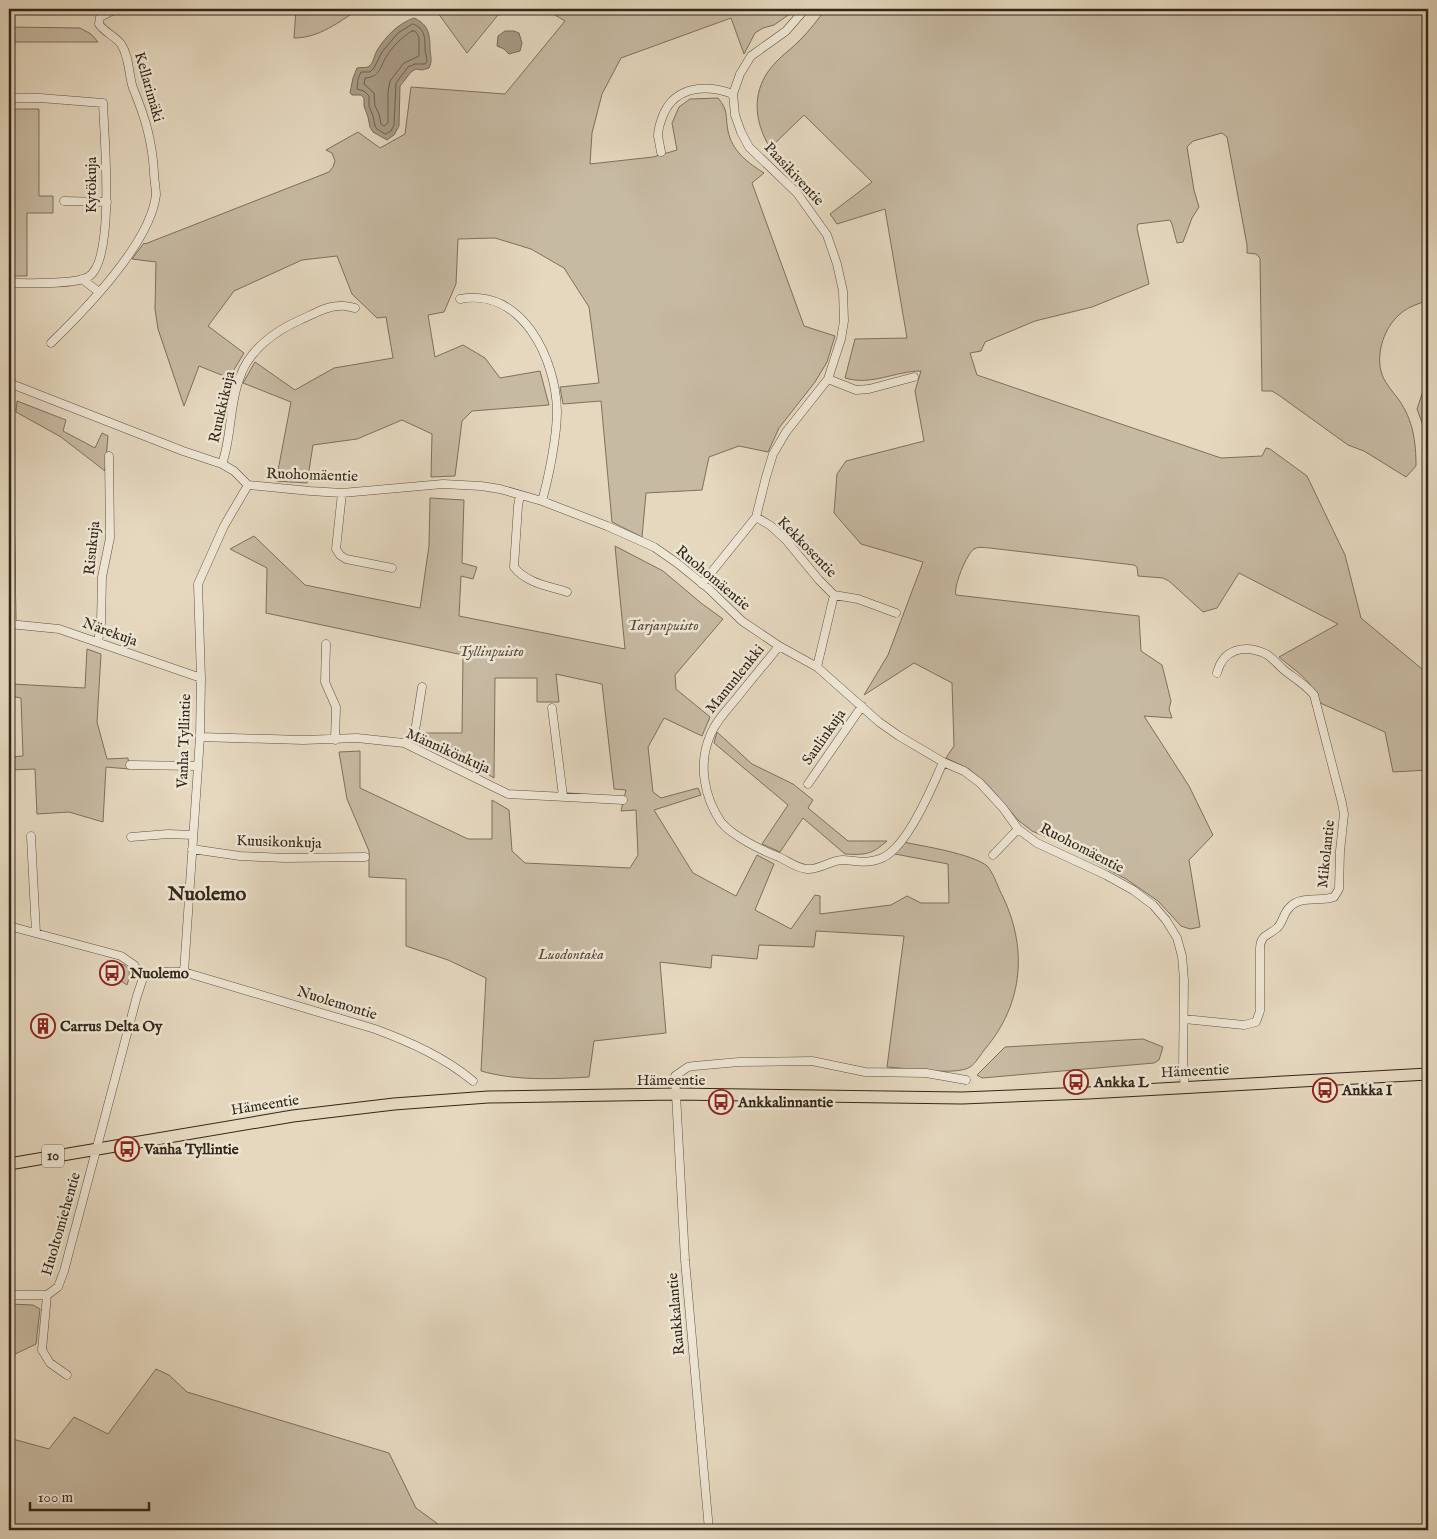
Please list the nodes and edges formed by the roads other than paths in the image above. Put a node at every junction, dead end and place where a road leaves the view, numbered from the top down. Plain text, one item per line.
1 (116, 9) edge
2 (805, 9) edge
3 (733, 94) junction
4 (9, 98) edge
5 (661, 152) dead end
6 (64, 201) dead end
7 (107, 202) junction
8 (82, 279) junction
9 (9, 283) edge
10 (99, 292) junction
11 (460, 299) dead end
12 (355, 308) dead end
13 (51, 343) dead end
14 (914, 377) dead end
15 (828, 380) junction
16 (9, 383) edge
17 (9, 438) edge
18 (109, 456) dead end
19 (222, 464) junction
20 (248, 484) junction
21 (342, 493) junction
22 (520, 495) junction
23 (542, 501) junction
24 (756, 517) junction
25 (392, 568) dead end
26 (702, 584) junction
27 (567, 592) dead end
28 (834, 595) junction
29 (896, 613) dead end
30 (11, 624) edge
31 (98, 642) junction
32 (326, 644) dead end
33 (780, 646) junction
34 (817, 667) junction
35 (1217, 673) dead end
36 (201, 678) junction
37 (422, 687) dead end
38 (862, 706) junction
39 (552, 708) dead end
40 (200, 738) junction
41 (335, 740) junction
42 (404, 744) junction
43 (943, 762) junction
44 (130, 765) dead end
45 (198, 766) junction
46 (808, 784) dead end
47 (563, 796) junction
48 (623, 800) dead end
49 (1018, 829) junction
50 (193, 835) junction
51 (31, 836) dead end
52 (131, 837) dead end
53 (192, 849) junction
54 (993, 855) dead end
55 (365, 857) dead end
56 (9, 926) edge
57 (36, 933) junction
58 (184, 972) junction
59 (143, 978) junction
60 (1184, 1019) junction
61 (1428, 1074) edge
62 (966, 1080) dead end
63 (473, 1081) dead end
64 (1185, 1087) junction
65 (675, 1094) junction
66 (96, 1148) junction
67 (9, 1164) edge
68 (9, 1295) edge
69 (47, 1295) junction
70 (67, 1375) dead end
71 (710, 1530) edge

1 - 10 street, Kellarimäki
2 - 3 street
3 - 5 street
3 - 15 street, Paasikiventie
4 - 7 street, Kytökuja
6 - 7 street
7 - 8 street, Kytökuja
8 - 9 street
8 - 10 street
10 - 13 street
11 - 23 street
12 - 19 street, Ruukkikuja
14 - 15 street
15 - 24 street, Paasikiventie
16 - 19 street, Ruohomäentie
17 - 30 street
18 - 31 street, Risukuja
19 - 20 street, Ruohomäentie
20 - 21 street, Ruohomäentie
20 - 36 street, Vanha Tyllintie
21 - 22 street, Ruohomäentie
21 - 25 street
22 - 23 street, Ruohomäentie
22 - 27 street
23 - 26 street, Ruohomäentie
24 - 26 street, Paasikiventie
24 - 28 street, Kekkosentie
26 - 33 street, Ruohomäentie
28 - 29 street, Kekkosentie
28 - 34 street
30 - 31 street, Närekuja
31 - 36 street, Närekuja
32 - 41 street
33 - 34 street, Ruohomäentie
33 - 43 street, Manunlenkki
34 - 38 street, Ruohomäentie
35 - 60 street, Mikolantie
36 - 40 street, Vanha Tyllintie
37 - 42 street
38 - 43 street, Ruohomäentie
38 - 46 street, Saulinkuja
39 - 47 street
40 - 41 street, Männikönkuja
40 - 45 street, Vanha Tyllintie
41 - 42 street, Männikönkuja
42 - 47 street, Männikönkuja
43 - 49 street, Ruohomäentie
44 - 45 street
45 - 50 street, Vanha Tyllintie
47 - 48 street, Männikönkuja
49 - 54 street
49 - 60 street, Ruohomäentie
50 - 52 street
50 - 53 street, Vanha Tyllintie
51 - 57 street
53 - 55 street, Kuusikonkuja
53 - 58 street, Vanha Tyllintie
56 - 57 street
57 - 59 street
58 - 59 street
58 - 63 street, Nuolemontie
59 - 66 street
60 - 64 street, Ruohomäentie
61 - 64 highway, Hämeentie / 10
62 - 65 street
64 - 65 highway, Hämeentie / 10
65 - 66 highway, Hämeentie / 10
65 - 71 street, Raukkalantie
66 - 67 highway, Hämeentie / 10
66 - 69 street, Huoltomiehentie
68 - 69 street, Huoltomiehentie
69 - 70 street

